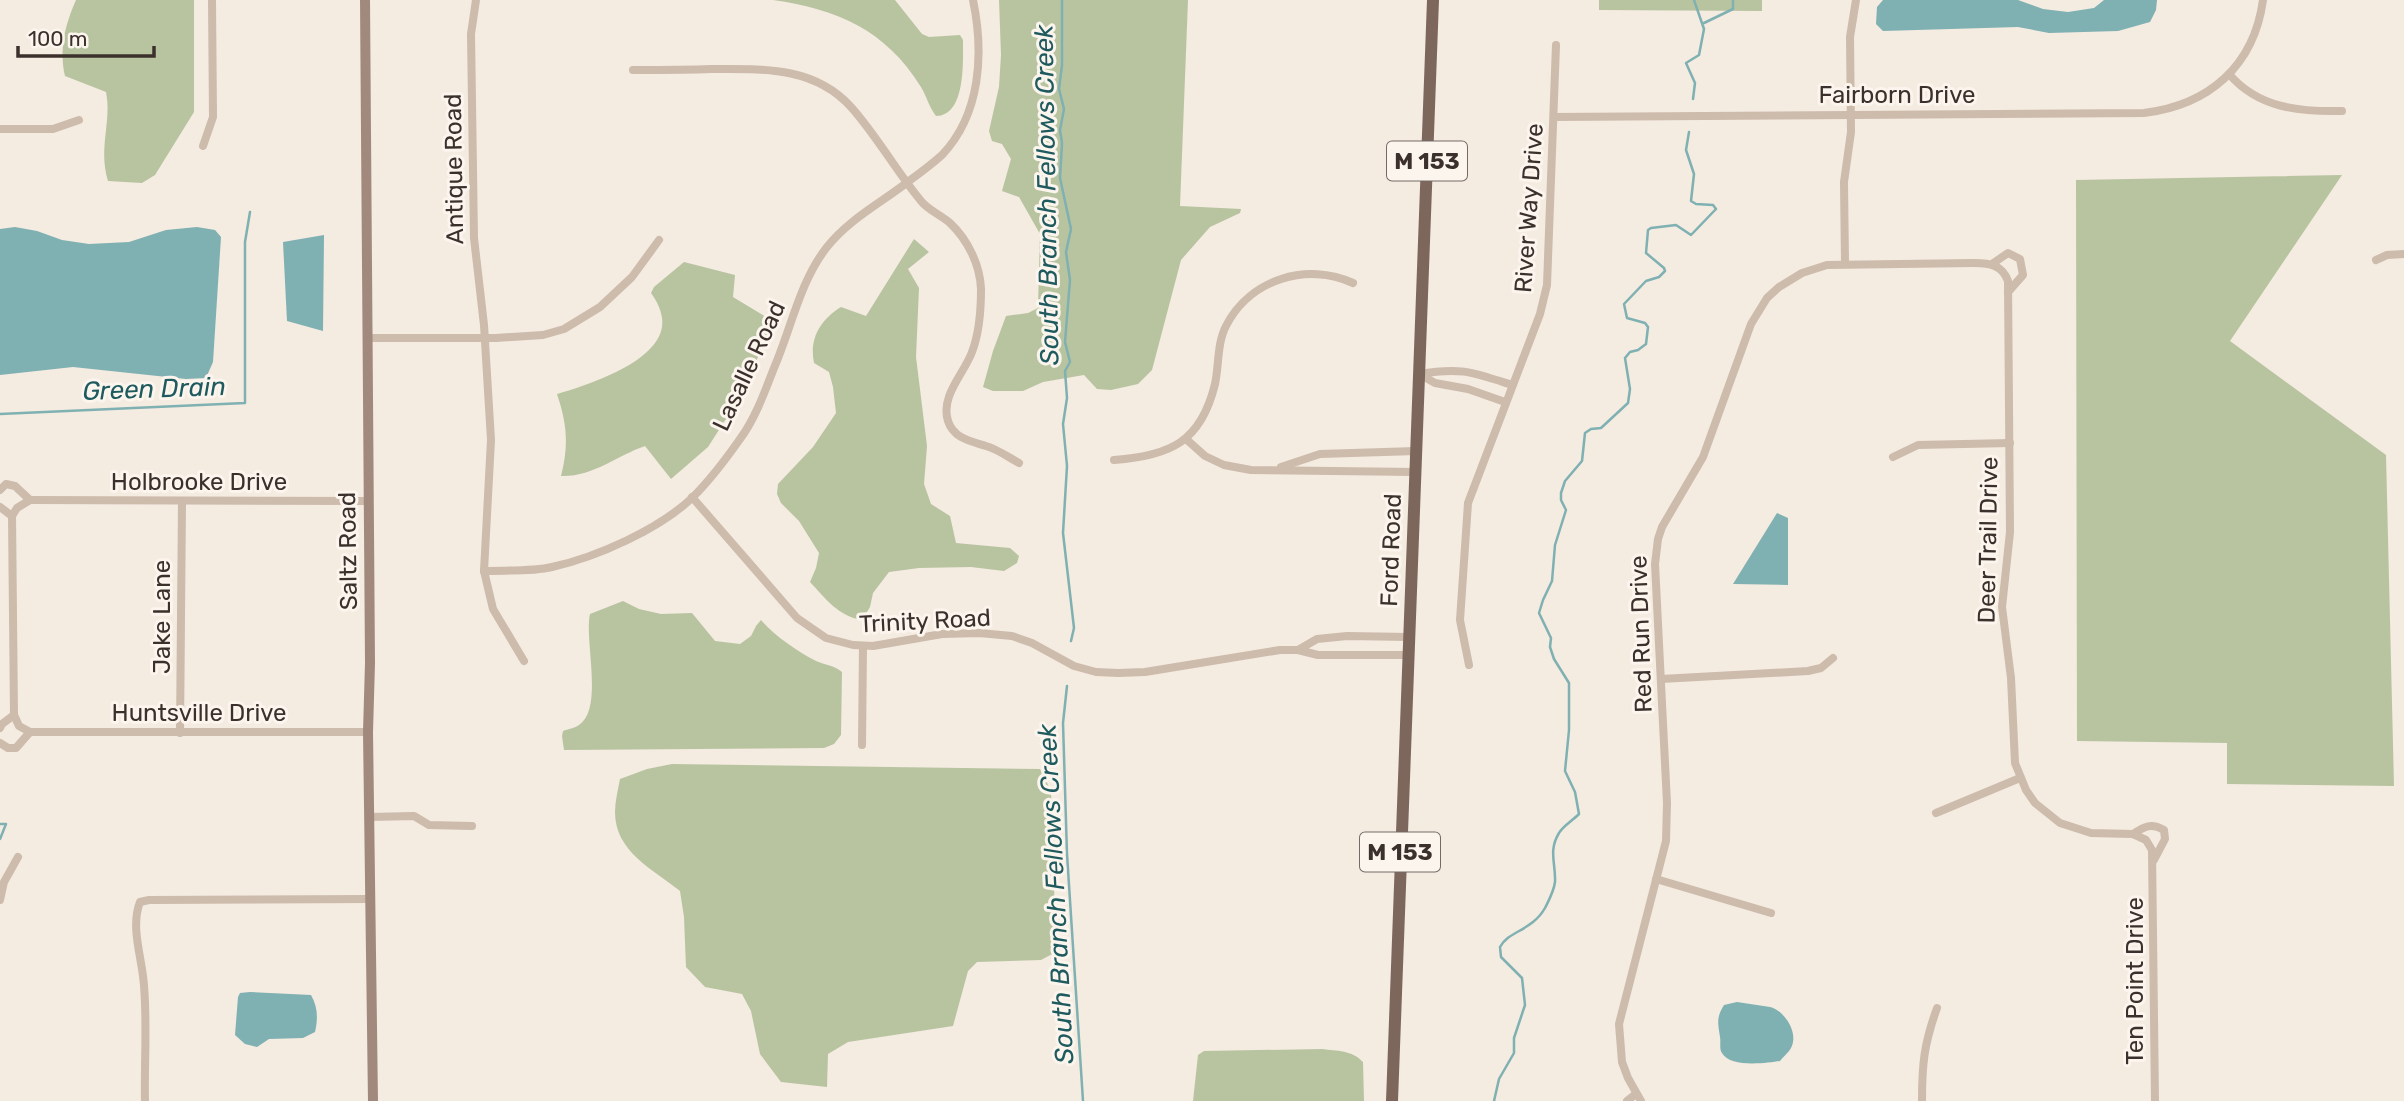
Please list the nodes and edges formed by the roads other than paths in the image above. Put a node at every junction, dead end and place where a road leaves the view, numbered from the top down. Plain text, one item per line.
1 (212, 0) edge
2 (365, 0) edge
3 (476, 0) edge
4 (974, 0) edge
5 (1433, 0) edge
6 (1856, 0) edge
7 (2263, 0) edge
8 (1556, 45) dead end
9 (633, 70) dead end
10 (2229, 74) junction
11 (2342, 111) dead end
12 (1851, 115) junction
13 (1554, 117) junction
14 (79, 120) dead end
15 (0, 129) edge
16 (203, 146) dead end
17 (908, 182) junction
18 (659, 240) dead end
19 (2404, 254) edge
20 (2020, 259) joint
21 (2376, 260) dead end
22 (1845, 263) junction
23 (1996, 266) junction
24 (1353, 283) dead end
25 (2008, 292) junction
26 (484, 337) junction
27 (368, 338) junction
28 (1419, 374) junction
29 (1511, 385) junction
30 (1505, 402) junction
31 (1186, 439) junction
32 (2010, 443) junction
33 (1416, 452) junction
34 (1335, 453) junction
35 (1893, 457) dead end
36 (1114, 460) dead end
37 (1019, 463) dead end
38 (1274, 470) junction
39 (1334, 470) junction
40 (1415, 472) junction
41 (0, 489) edge
42 (692, 497) junction
43 (30, 500) junction
44 (182, 501) junction
45 (369, 501) junction
46 (0, 507) edge
47 (12, 516) junction
48 (484, 571) junction
49 (1409, 637) junction
50 (863, 646) junction
51 (1298, 650) junction
52 (1408, 655) junction
53 (1833, 658) dead end
54 (524, 661) dead end
55 (1469, 665) dead end
56 (1661, 679) junction
57 (14, 715) junction
58 (0, 728) edge
59 (30, 732) junction
60 (368, 732) junction
61 (180, 733) junction
62 (0, 743) edge
63 (862, 745) dead end
64 (2020, 778) junction
65 (1936, 813) dead end
66 (370, 817) junction
67 (472, 826) dead end
68 (2164, 830) joint
69 (2133, 834) junction
70 (2146, 840) joint
71 (18, 857) dead end
72 (2153, 861) junction
73 (1656, 879) junction
74 (371, 899) junction
75 (0, 900) edge
76 (1771, 913) dead end
77 (1937, 1009) dead end
78 (1638, 1097) edge
79 (145, 1101) edge
80 (373, 1101) edge
81 (1392, 1101) edge
82 (1627, 1101) edge
83 (1922, 1101) edge
84 (2155, 1101) edge

1 - 16 street
2 - 27 street, Saltz Road
3 - 26 street, Antique Road
4 - 17 street
5 - 28 main road, Ford Road / M 153
6 - 12 street
7 - 10 street, Fairborn Drive
8 - 13 street, River Way Drive
9 - 17 street
10 - 11 street
10 - 12 street, Fairborn Drive
12 - 13 street, Fairborn Drive
12 - 22 street
13 - 29 street, River Way Drive
14 - 15 street
17 - 37 street
17 - 42 street, Lasalle Road
18 - 26 street
19 - 21 street
20 - 23 street, Red Run Drive
20 - 25 street, Deer Trail Drive
22 - 23 street, Red Run Drive
22 - 56 street, Red Run Drive
23 - 25 street, Deer Trail Drive
24 - 31 street
25 - 32 street, Deer Trail Drive
26 - 27 street
26 - 48 street, Antique Road
27 - 45 street, Saltz Road
28 - 29 street
28 - 30 street
28 - 33 main road, Ford Road / M 153
29 - 30 street, River Way Drive
30 - 55 street, River Way Drive
31 - 36 street
31 - 38 street
32 - 35 street
32 - 64 street, Deer Trail Drive
33 - 34 street
33 - 40 main road, Ford Road / M 153
34 - 38 street
34 - 39 street
38 - 39 street
39 - 40 street
40 - 49 main road, Ford Road / M 153
41 - 43 street
42 - 48 street, Lasalle Road
42 - 50 street, Trinity Road
43 - 44 street, Holbrooke Drive
43 - 47 street
44 - 45 street, Holbrooke Drive
44 - 61 street, Jake Lane
45 - 60 street, Saltz Road
46 - 47 street
47 - 57 street
48 - 54 street, Antique Road
49 - 51 street, Trinity Road
49 - 52 main road, Ford Road / M 153
50 - 51 street, Trinity Road
50 - 63 street
51 - 52 street, Trinity Road
52 - 81 main road, Ford Road / M 153
53 - 56 street
56 - 73 street, Red Run Drive
57 - 58 street
57 - 59 street
59 - 61 street, Huntsville Drive
59 - 62 street
60 - 61 street, Huntsville Drive
60 - 66 street, Saltz Road
64 - 65 street
64 - 69 street, Deer Trail Drive
66 - 67 street
66 - 74 street, Saltz Road
68 - 69 street, Deer Trail Drive
68 - 72 street, Ten Point Drive
69 - 70 street, Deer Trail Drive
70 - 72 street, Ten Point Drive
71 - 75 street
72 - 84 street, Ten Point Drive
73 - 76 street
73 - 78 street, Red Run Drive
74 - 79 street
74 - 80 street, Saltz Road
77 - 83 street
78 - 82 street

